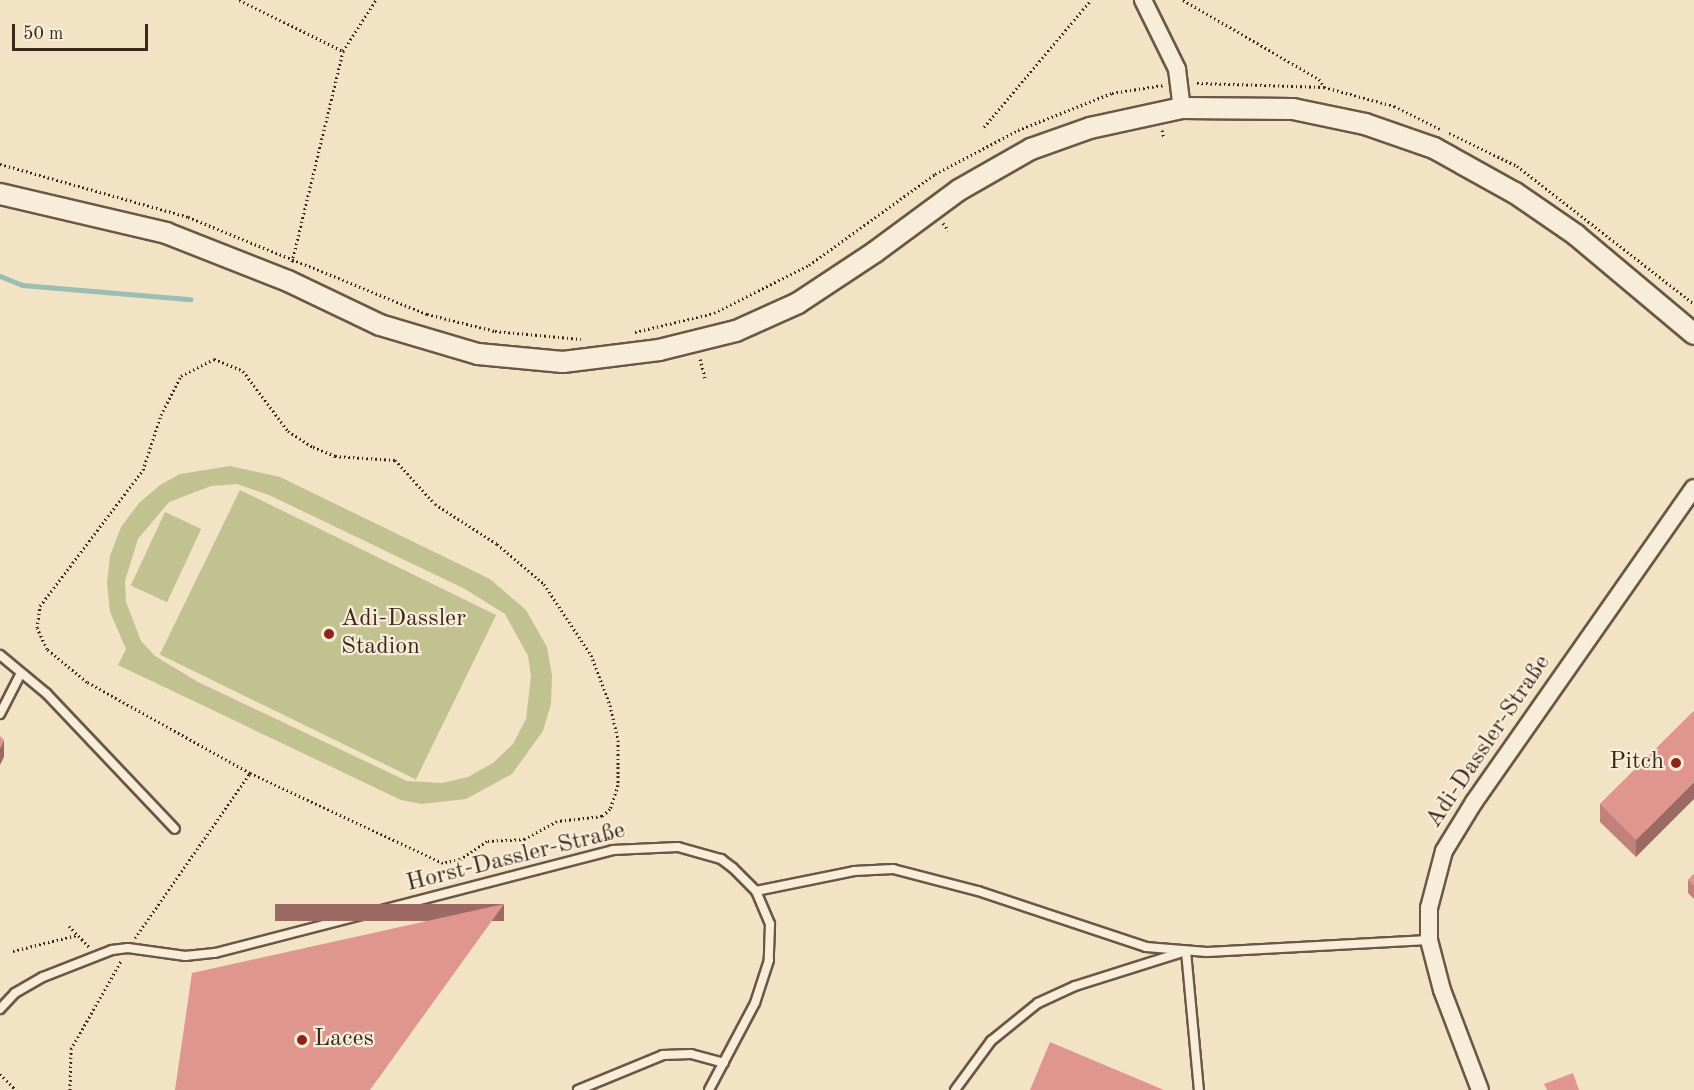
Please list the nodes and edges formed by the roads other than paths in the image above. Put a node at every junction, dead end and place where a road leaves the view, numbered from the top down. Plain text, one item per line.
1 (1143, 0) edge
2 (1182, 108) junction
3 (0, 194) edge
4 (1694, 334) edge
5 (1694, 488) edge
6 (0, 655) edge
7 (21, 675) junction
8 (0, 714) edge
9 (175, 829) dead end
10 (756, 891) junction
11 (1429, 940) junction
12 (1186, 951) junction
13 (0, 1009) edge
14 (724, 1063) junction
15 (1478, 1089) edge
16 (578, 1090) edge
17 (709, 1090) edge
18 (955, 1090) edge
19 (1199, 1090) edge

1 - 2 street
2 - 3 street
2 - 4 street
5 - 11 street, Adi-Dassler-Straße
6 - 7 lane
7 - 8 lane
7 - 9 lane
10 - 12 lane
10 - 13 lane, Horst-Dassler-Straße
10 - 14 lane, Horst-Dassler-Straße
11 - 12 lane
11 - 15 street, Adi-Dassler-Straße
12 - 18 lane
12 - 19 lane
14 - 16 lane
14 - 17 lane, Horst-Dassler-Straße

